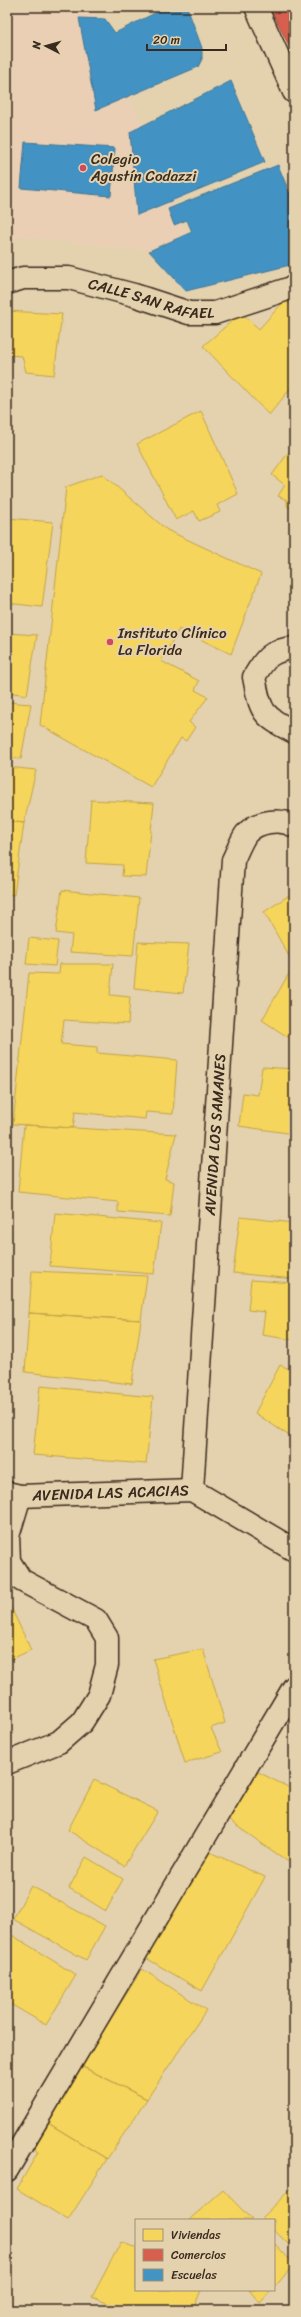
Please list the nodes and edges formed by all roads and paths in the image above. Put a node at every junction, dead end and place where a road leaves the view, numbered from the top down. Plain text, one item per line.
1 (256, 7) edge
2 (294, 92) edge
3 (7, 283) edge
4 (294, 287) edge
5 (294, 648) edge
6 (294, 732) edge
7 (294, 826) edge
8 (192, 1490) junction
9 (13, 1494) edge
10 (294, 1550) edge
11 (294, 1687) edge
12 (7, 1763) edge
13 (7, 2170) edge

1 - 2 street
3 - 4 street, CALLE SAN RAFAEL
5 - 6 street
7 - 8 street, AVENIDA LOS SAMANES
8 - 9 street, AVENIDA LAS ACACIAS
8 - 10 street, AVENIDA LAS ACACIAS
9 - 12 street
11 - 13 street

